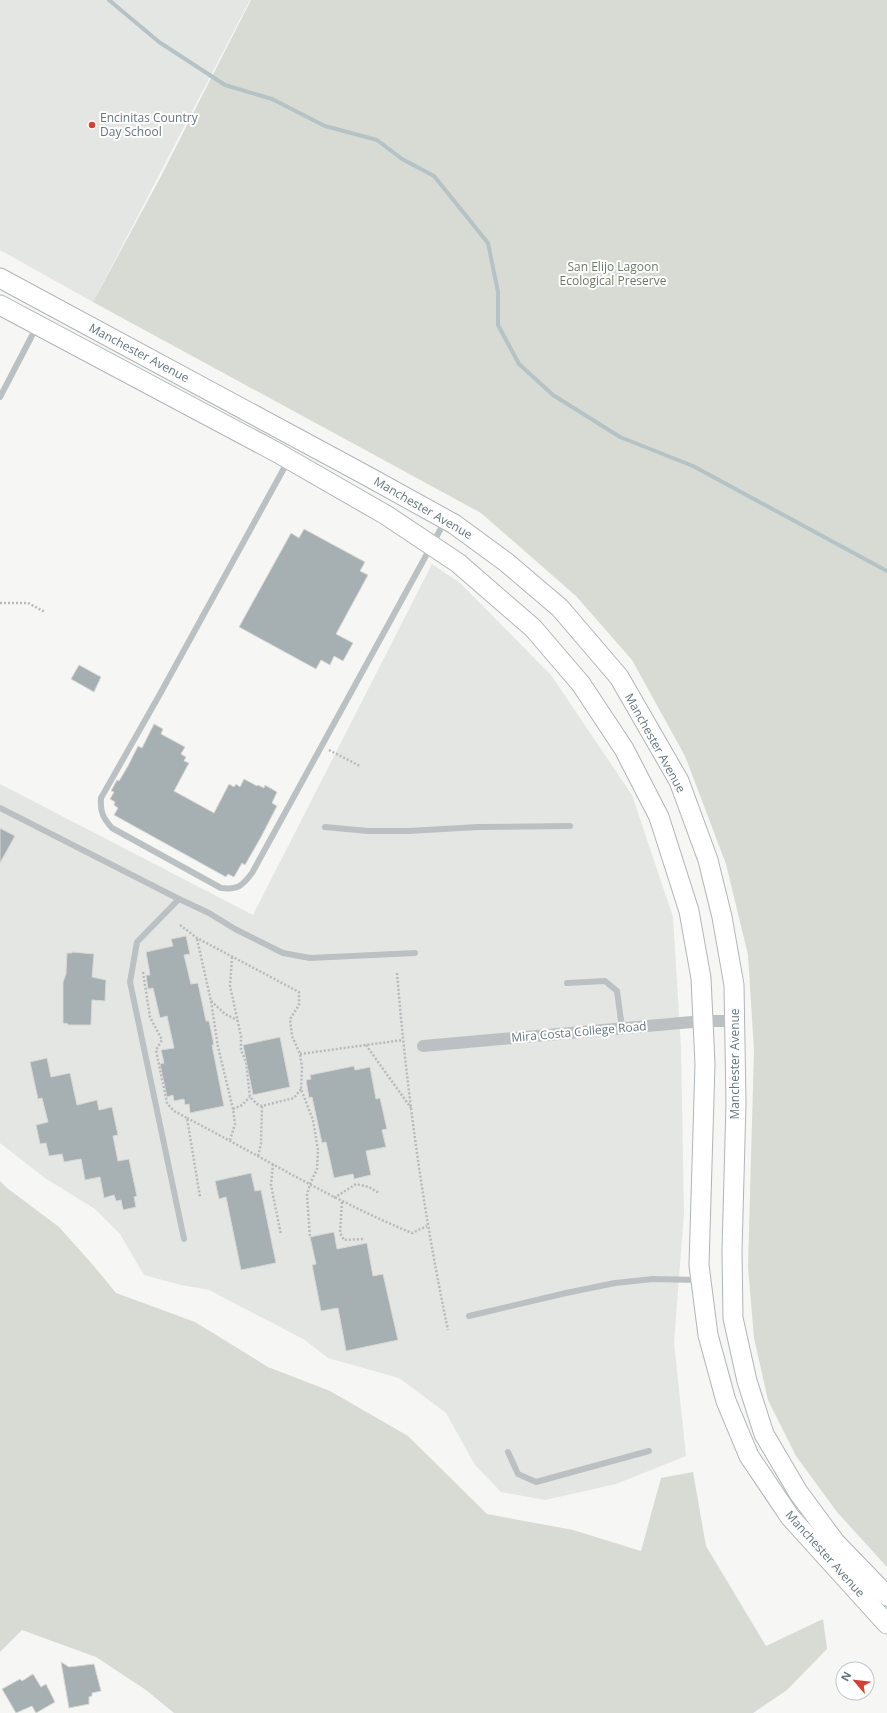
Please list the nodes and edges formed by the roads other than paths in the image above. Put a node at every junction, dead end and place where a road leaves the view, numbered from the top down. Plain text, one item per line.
1 (0, 278) edge
2 (0, 305) edge
3 (38, 325) junction
4 (0, 398) edge
5 (289, 459) junction
6 (446, 520) junction
7 (432, 545) junction
8 (0, 808) edge
9 (570, 826) dead end
10 (325, 828) dead end
11 (179, 899) junction
12 (415, 953) dead end
13 (567, 983) dead end
14 (704, 1021) junction
15 (735, 1021) junction
16 (622, 1028) junction
17 (423, 1046) dead end
18 (184, 1239) dead end
19 (701, 1280) junction
20 (470, 1316) dead end
21 (649, 1451) dead end
22 (508, 1452) dead end
23 (887, 1596) edge
24 (887, 1624) edge

1 - 6 main road, Manchester Avenue
2 - 3 main road, Manchester Avenue
3 - 4 lane
3 - 5 main road, Manchester Avenue
5 - 7 main road, Manchester Avenue
5 - 7 lane
6 - 7 lane
6 - 15 main road, Manchester Avenue
7 - 14 main road, Manchester Avenue
8 - 11 lane
9 - 10 lane
11 - 12 lane
11 - 18 lane
13 - 16 lane
14 - 15 street, Mira Costa College Road
14 - 16 street, Mira Costa College Road
14 - 19 main road, Manchester Avenue
15 - 23 main road, Manchester Avenue
16 - 17 street, Mira Costa College Road
19 - 20 lane
19 - 24 main road, Manchester Avenue
21 - 22 lane

